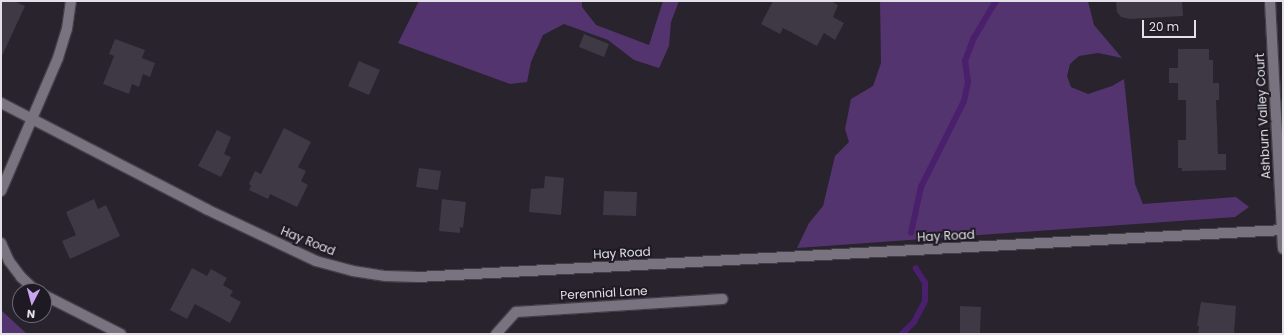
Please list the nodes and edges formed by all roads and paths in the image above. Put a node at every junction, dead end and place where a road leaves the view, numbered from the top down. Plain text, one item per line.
1 (71, 1) edge
2 (1270, 1) edge
3 (1, 104) edge
4 (32, 119) junction
5 (1, 192) edge
6 (1282, 230) edge
7 (1, 243) edge
8 (1283, 249) edge
9 (27, 283) edge
10 (52, 299) edge
11 (723, 300) dead end
12 (121, 334) edge
13 (496, 334) edge

1 - 4 street
2 - 6 street, Ashburn Valley Court
3 - 4 street, Hay Road
4 - 5 street
4 - 6 street, Hay Road
6 - 8 street, Ashburn Valley Court
7 - 9 street
10 - 12 street
11 - 13 street, Perennial Lane

